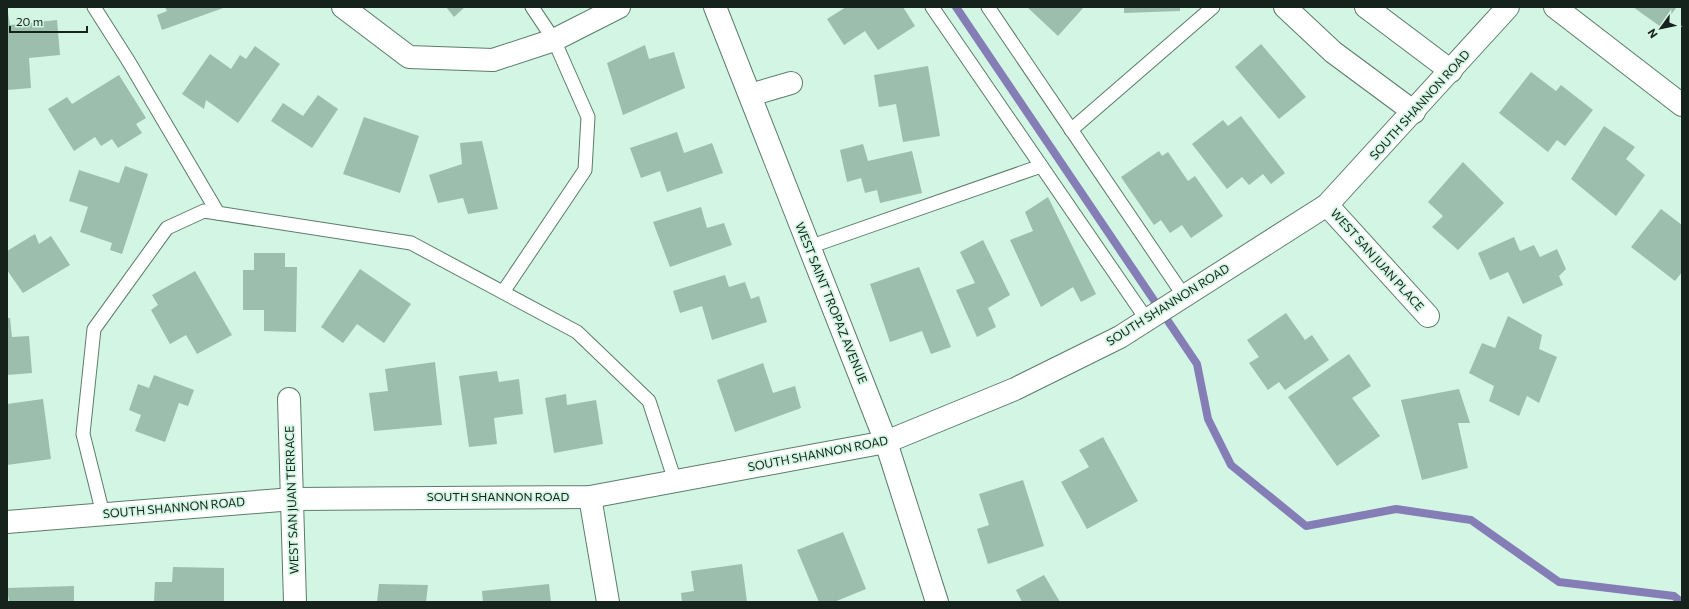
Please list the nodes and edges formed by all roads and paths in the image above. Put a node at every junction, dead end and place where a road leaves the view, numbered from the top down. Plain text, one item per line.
1 (94, 7) edge
2 (343, 7) edge
3 (532, 7) edge
4 (619, 7) edge
5 (714, 7) edge
6 (932, 7) edge
7 (988, 7) edge
8 (1212, 7) edge
9 (1285, 7) edge
10 (1366, 7) edge
11 (1508, 7) edge
12 (1555, 7) edge
13 (554, 40) junction
14 (1451, 71) junction
15 (791, 83) dead end
16 (750, 95) junction
17 (1682, 105) edge
18 (1414, 112) junction
19 (1071, 130) junction
20 (1041, 166) junction
21 (1327, 205) junction
22 (218, 213) junction
23 (809, 247) junction
24 (503, 292) junction
25 (1184, 296) junction
26 (1428, 316) dead end
27 (1147, 320) junction
28 (289, 399) dead end
29 (886, 442) junction
30 (675, 481) junction
31 (590, 497) junction
32 (293, 499) junction
33 (103, 514) junction
34 (7, 522) edge
35 (295, 602) edge
36 (608, 602) edge
37 (937, 602) edge

1 - 22 lane
2 - 13 street
3 - 13 lane
4 - 13 street
5 - 16 street, WEST SAINT TROPAZ AVENUE
6 - 20 lane
7 - 19 lane
8 - 19 lane
9 - 18 street
10 - 14 street
11 - 14 street, SOUTH SHANNON ROAD
12 - 17 street
13 - 24 lane
14 - 18 street, SOUTH SHANNON ROAD
15 - 16 street
16 - 23 street, WEST SAINT TROPAZ AVENUE
18 - 21 street, SOUTH SHANNON ROAD
19 - 25 lane
20 - 23 lane
20 - 27 lane
21 - 25 street, SOUTH SHANNON ROAD
21 - 26 street, WEST SAN JUAN PLACE
22 - 24 lane
22 - 33 lane
23 - 29 street, WEST SAINT TROPAZ AVENUE
24 - 30 lane
25 - 27 street, SOUTH SHANNON ROAD
27 - 29 street, SOUTH SHANNON ROAD
28 - 32 street, WEST SAN JUAN TERRACE
29 - 30 street, SOUTH SHANNON ROAD
29 - 37 street, WEST SAINT TROPAZ AVENUE
30 - 31 street, SOUTH SHANNON ROAD
31 - 32 street, SOUTH SHANNON ROAD
31 - 36 street
32 - 33 street, SOUTH SHANNON ROAD
32 - 35 street, WEST SAN JUAN TERRACE
33 - 34 street, SOUTH SHANNON ROAD

